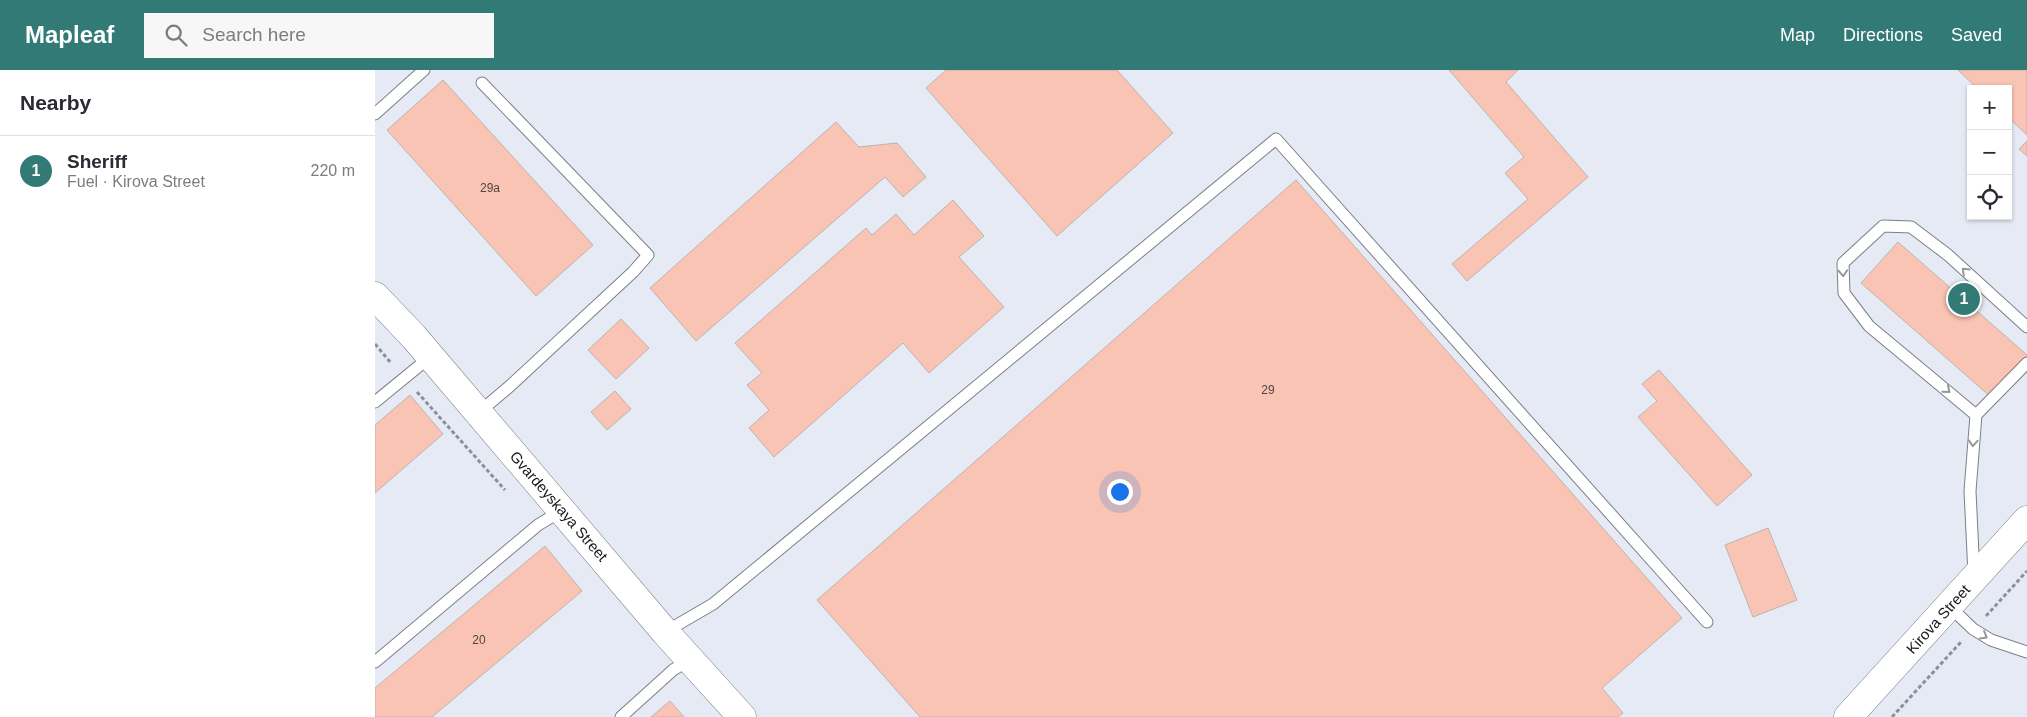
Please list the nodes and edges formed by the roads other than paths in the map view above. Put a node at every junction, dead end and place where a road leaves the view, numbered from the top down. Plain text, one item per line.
1 (424, 70) edge
2 (483, 83) dead end
3 (375, 114) edge
4 (375, 296) edge
5 (2027, 327) edge
6 (430, 357) junction
7 (2027, 363) edge
8 (375, 402) edge
9 (478, 413) junction
10 (1976, 415) junction
11 (563, 510) junction
12 (2027, 520) edge
13 (1974, 578) junction
14 (1949, 606) junction
15 (1707, 622) dead end
16 (665, 632) junction
17 (2027, 652) edge
18 (691, 659) junction
19 (375, 662) edge
20 (621, 717) edge
21 (742, 717) edge
22 (1848, 717) edge

1 - 3 lane
2 - 9 lane
4 - 6 street, Gvardeyskaya Street
5 -> 10 lane
6 - 8 lane
6 - 9 street, Gvardeyskaya Street
7 - 10 lane
9 - 11 street, Gvardeyskaya Street
10 -> 13 lane
11 - 16 street, Gvardeyskaya Street
11 - 19 lane
12 - 13 street, Kirova Street
13 - 14 street, Kirova Street
14 -> 17 lane
14 - 22 street, Kirova Street
15 - 16 lane
16 - 18 street, Gvardeyskaya Street
18 - 20 lane
18 - 21 street, Gvardeyskaya Street

